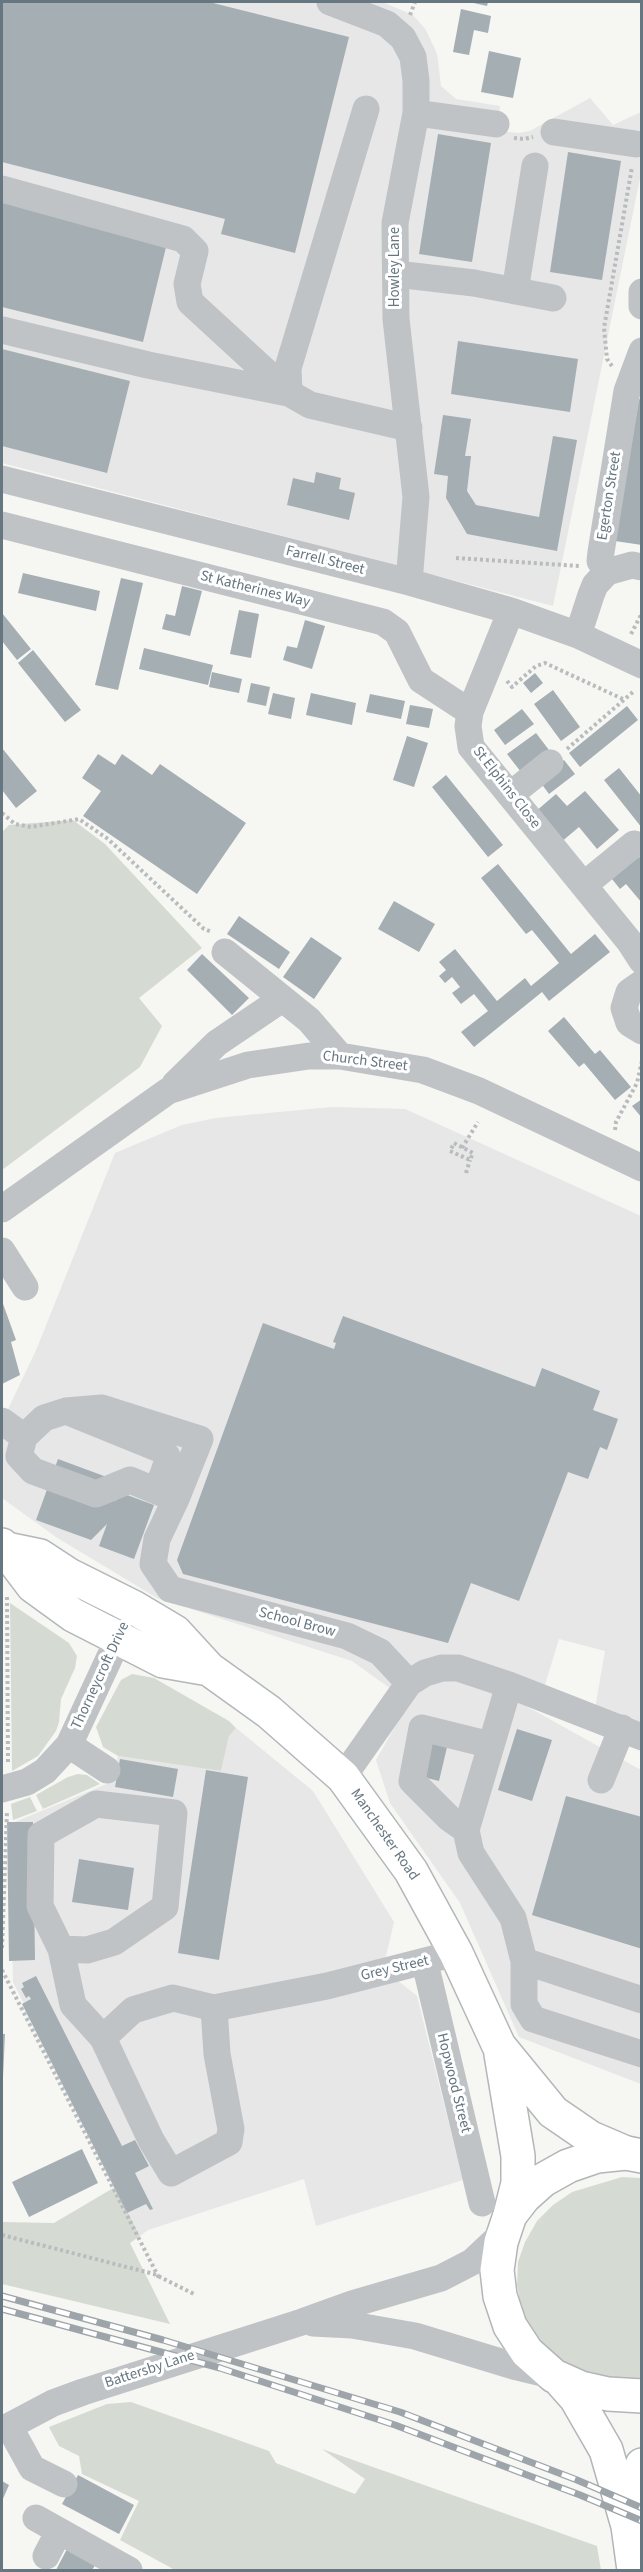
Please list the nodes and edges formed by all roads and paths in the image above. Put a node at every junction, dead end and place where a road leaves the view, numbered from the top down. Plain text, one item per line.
1 (330, 2) edge
2 (366, 109) dead end
3 (416, 112) junction
4 (496, 124) dead end
5 (554, 132) dead end
6 (636, 144) joint
7 (535, 166) dead end
8 (2, 189) edge
9 (396, 274) junction
10 (515, 291) junction
11 (642, 292) edge
12 (553, 298) dead end
13 (642, 306) edge
14 (604, 328) dead end
15 (2, 330) edge
16 (642, 351) edge
17 (634, 392) edge
18 (290, 393) junction
19 (409, 428) junction
20 (2, 479) edge
21 (2, 525) edge
22 (456, 558) dead end
23 (642, 567) edge
24 (595, 569) junction
25 (409, 582) junction
26 (511, 611) junction
27 (578, 635) junction
28 (642, 666) edge
29 (502, 676) dead end
30 (633, 693) dead end
31 (625, 700) junction
32 (470, 712) junction
33 (550, 763) joint
34 (510, 795) junction
35 (2, 813) edge
36 (634, 844) dead end
37 (584, 885) junction
38 (223, 944) joint
39 (642, 961) edge
40 (642, 983) edge
41 (282, 999) junction
42 (642, 1031) edge
43 (340, 1056) junction
44 (642, 1061) edge
45 (168, 1091) junction
46 (478, 1122) dead end
47 (462, 1148) junction
48 (614, 1155) junction
49 (470, 1160) junction
50 (642, 1168) edge
51 (466, 1173) dead end
52 (2, 1209) edge
53 (2, 1251) edge
54 (25, 1287) dead end
55 (66, 1411) junction
56 (2, 1421) edge
57 (24, 1437) junction
58 (166, 1495) junction
59 (3, 1548) edge
60 (7, 1594) dead end
61 (133, 1607) junction
62 (118, 1639) junction
63 (209, 1669) junction
64 (409, 1683) junction
65 (509, 1685) junction
66 (632, 1733) edge
67 (69, 1745) junction
68 (490, 1745) junction
69 (107, 1770) dead end
70 (343, 1777) junction
71 (601, 1780) dead end
72 (6, 1785) edge
73 (467, 1823) junction
74 (2, 1948) edge
75 (62, 1949) junction
76 (456, 1953) junction
77 (524, 1961) junction
78 (425, 1963) junction
79 (2, 1970) edge
80 (642, 2000) edge
81 (214, 2008) junction
82 (103, 2038) junction
83 (499, 2046) junction
84 (642, 2054) edge
85 (634, 2155) edge
86 (499, 2216) junction
87 (2, 2235) edge
88 (160, 2280) junction
89 (196, 2295) dead end
90 (302, 2322) junction
91 (557, 2378) junction
92 (642, 2396) edge
93 (5, 2428) edge
94 (642, 2465) edge
95 (64, 2484) dead end
96 (36, 2518) dead end
97 (628, 2526) junction
98 (59, 2531) junction
99 (46, 2556) dead end
100 (129, 2571) edge
101 (634, 2571) edge

1 - 3 street, Howley Lane
2 - 18 street
3 - 4 street
3 - 9 street, Howley Lane
5 - 6 street
6 - 14 path
7 - 10 street
8 - 18 street
9 - 10 street
9 - 19 street, Howley Lane
10 - 12 street
11 - 13 street
15 - 18 street
16 - 17 street, Egerton Street
17 - 24 street, Egerton Street
18 - 19 street
19 - 25 street, Howley Lane
20 - 25 street, Farrell Street
21 - 32 street, St Katherines Way
22 - 24 path
23 - 24 street
24 - 27 street
25 - 26 street, Farrell Street
26 - 27 street, Farrell Street
26 - 32 street, St Elphins Close
27 - 28 street, Farrell Street
29 - 31 path
30 - 31 path
31 - 33 path
32 - 34 street, St Elphins Close
33 - 34 street
34 - 37 street, St Elphins Close
35 - 38 path
36 - 37 street
37 - 39 street, St Elphins Close
38 - 41 street
40 - 42 street
41 - 43 street
41 - 45 street
43 - 45 street, Church Street
43 - 48 street, Church Street
44 - 48 path
45 - 52 street, Church Street
46 - 47 path
47 - 49 path
47 - 49 path
48 - 50 street, Church Street
49 - 51 path
53 - 54 street
55 - 57 street
55 - 58 street
55 - 58 street
56 - 57 street
57 - 58 street
58 - 64 street, School Brow
59 - 61 main road, Manchester Road
59 - 62 main road, Manchester Road
60 - 72 path
61 - 62 street, Thorneycroft Drive
61 - 63 main road, Manchester Road
62 - 63 main road, Manchester Road
62 - 67 street, Thorneycroft Drive
63 - 70 main road, Manchester Road
64 - 65 street
64 - 70 street
65 - 66 street
65 - 68 street
66 - 71 street
67 - 69 street, Thorneycroft Drive
67 - 72 street, Thorneycroft Drive
68 - 73 street
68 - 73 street
70 - 76 main road, Manchester Road
72 - 74 path
73 - 77 street
75 - 75 street
75 - 82 street
76 - 78 street, Grey Street
76 - 83 main road, Manchester Road
77 - 80 street
77 - 84 street
78 - 81 street, Grey Street
78 - 86 street, Hopwood Street
79 - 88 path
81 - 82 street
81 - 82 street
83 - 85 main road, Manchester Road
83 - 86 main road, Manchester Road
85 - 86 main road
86 - 90 street, Battersby Lane
86 - 91 main road, Manchester Road
87 - 88 path
88 - 89 path
90 - 91 street, Battersby Lane
90 - 93 street, Battersby Lane
91 - 92 main road
91 - 97 main road
93 - 95 street
94 - 97 main road
96 - 98 street
97 - 101 main road
98 - 99 street
98 - 100 street

